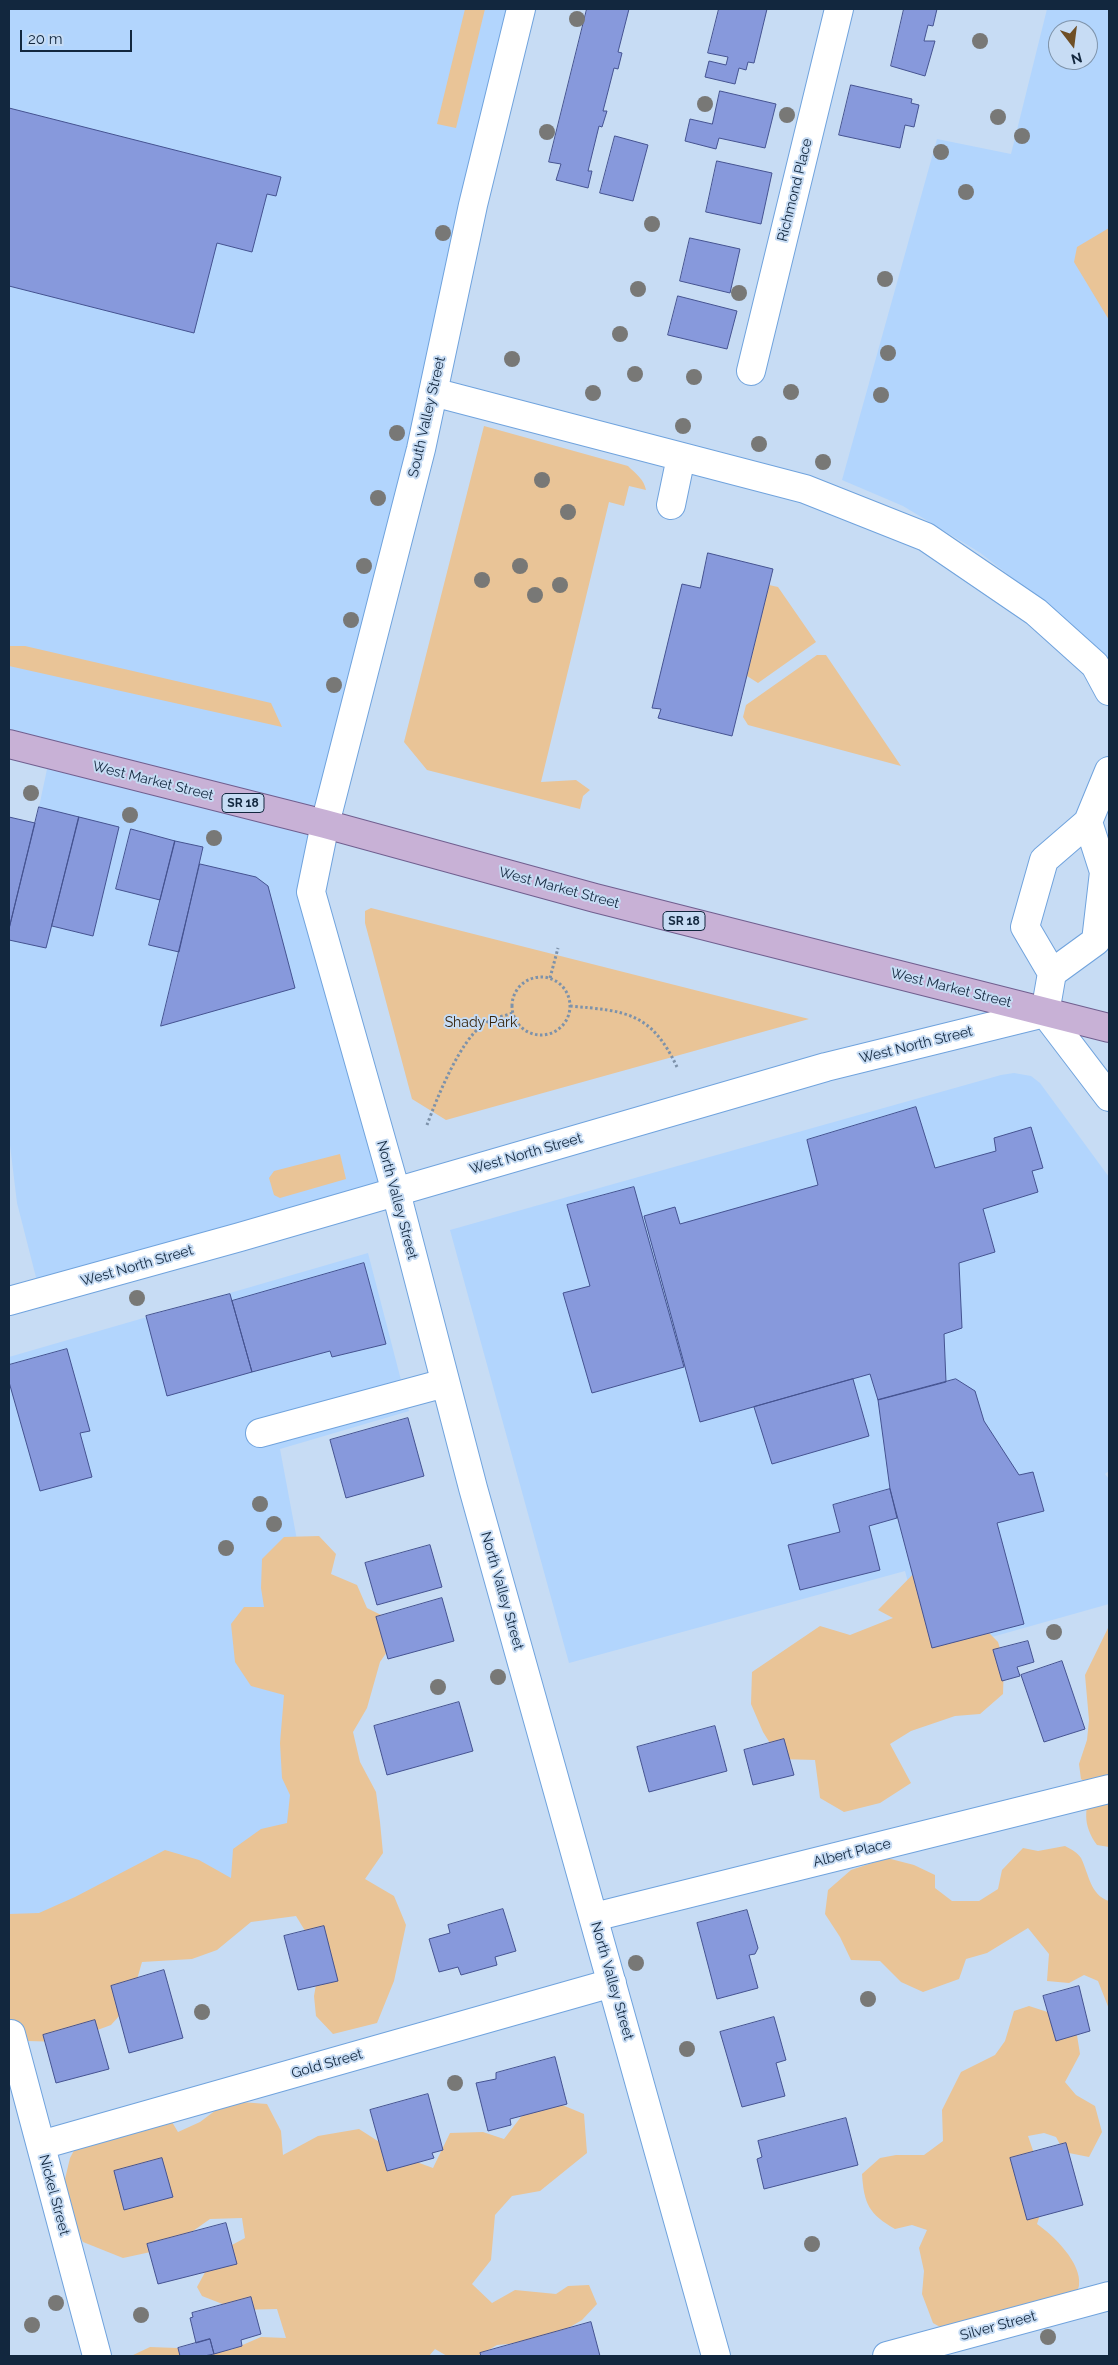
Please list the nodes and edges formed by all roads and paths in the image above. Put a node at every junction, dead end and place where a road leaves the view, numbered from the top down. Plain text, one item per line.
1 (521, 9) edge
2 (839, 9) edge
3 (751, 371) dead end
4 (433, 392) junction
5 (680, 457) junction
6 (671, 505) dead end
7 (1109, 690) edge
8 (9, 744) edge
9 (1109, 771) edge
10 (1088, 822) junction
11 (325, 824) junction
12 (558, 948) dead end
13 (1052, 972) junction
14 (550, 978) junction
15 (570, 1006) junction
16 (1045, 1012) junction
17 (513, 1013) junction
18 (1109, 1028) edge
19 (677, 1067) dead end
20 (1109, 1097) edge
21 (427, 1125) dead end
22 (396, 1192) junction
23 (9, 1301) edge
24 (445, 1383) junction
25 (260, 1433) dead end
26 (1109, 1789) edge
27 (594, 1917) junction
28 (612, 1983) junction
29 (10, 2034) dead end
30 (15, 2072) edge
31 (41, 2145) junction
32 (1109, 2296) edge
33 (97, 2356) edge
34 (716, 2356) edge
35 (887, 2356) edge

1 - 4 street, South Valley Street
2 - 3 street, Richmond Place
4 - 5 street
4 - 11 street, South Valley Street
5 - 6 street
5 - 7 street
8 - 11 main road, West Market Street / SR 18
9 - 10 street
10 - 13 street
10 - 13 street
11 - 16 main road, West Market Street / SR 18
11 - 22 street, North Valley Street
12 - 14 path
13 - 16 street
14 - 15 path
14 - 17 path
15 - 17 path
15 - 19 path
16 - 18 main road, West Market Street / SR 18
16 - 20 street
16 - 22 street, West North Street
17 - 21 path
22 - 23 street, West North Street
22 - 24 street, North Valley Street
24 - 25 street
24 - 27 street, North Valley Street
26 - 27 street, Albert Place
27 - 28 street, North Valley Street
28 - 31 street, Gold Street
28 - 34 street, North Valley Street
29 - 30 street, Nickel Street
30 - 31 street, Nickel Street
31 - 33 street, Nickel Street
32 - 35 street, Silver Street

